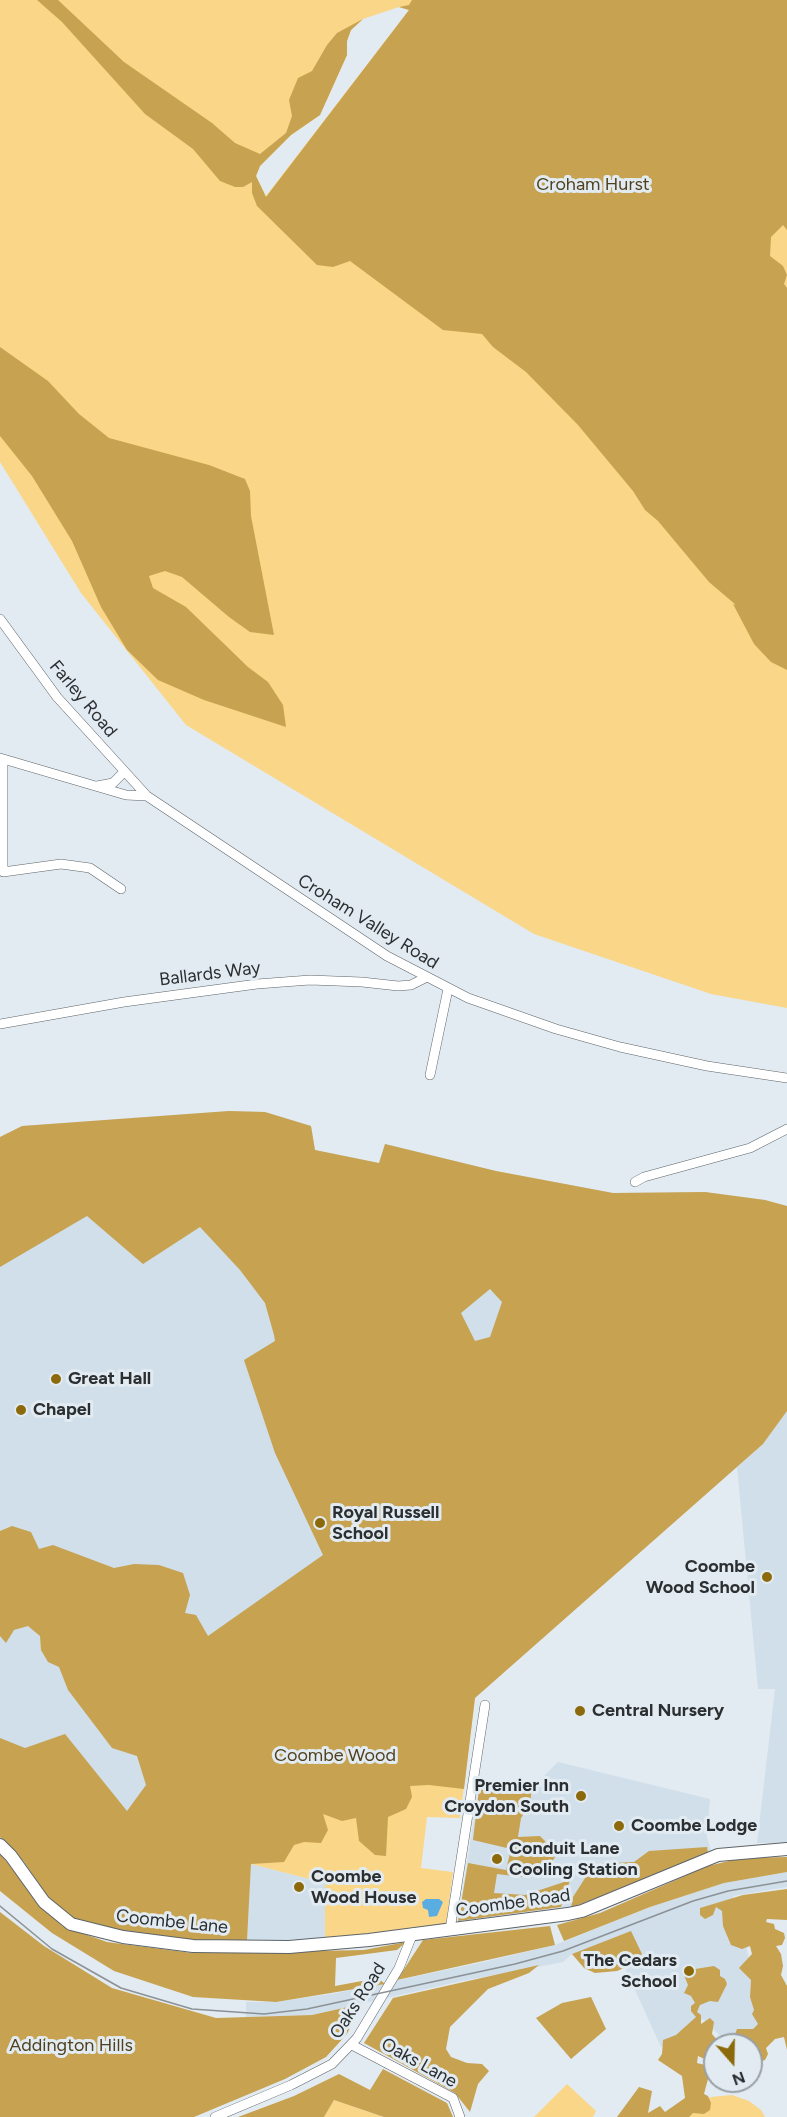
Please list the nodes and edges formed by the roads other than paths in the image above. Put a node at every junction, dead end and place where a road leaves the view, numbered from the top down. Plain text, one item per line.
1 (0, 619) edge
2 (2, 759) edge
3 (124, 772) junction
4 (92, 786) junction
5 (147, 796) junction
6 (121, 889) dead end
7 (425, 978) junction
8 (448, 989) junction
9 (0, 1024) edge
10 (430, 1075) dead end
11 (787, 1078) edge
12 (787, 1129) edge
13 (636, 1182) dead end
14 (485, 1705) dead end
15 (0, 1845) edge
16 (787, 1849) edge
17 (450, 1930) junction
18 (413, 1934) junction
19 (352, 2045) junction
20 (215, 2117) edge
21 (460, 2117) edge

1 - 3 street, Farley Road
2 - 4 street, Croham Valley Road
2 - 6 street
3 - 4 street
3 - 5 street, Farley Road
4 - 5 street, Croham Valley Road
5 - 7 street, Croham Valley Road
7 - 8 street, Croham Valley Road
7 - 9 street, Ballards Way
8 - 10 street
8 - 11 street, Croham Valley Road
12 - 13 street
14 - 17 street
15 - 18 main road, Coombe Lane
16 - 17 main road, Coombe Road
17 - 18 main road, Coombe Road
18 - 19 street, Oaks Road
19 - 20 street, Oaks Road
19 - 21 street, Oaks Lane

